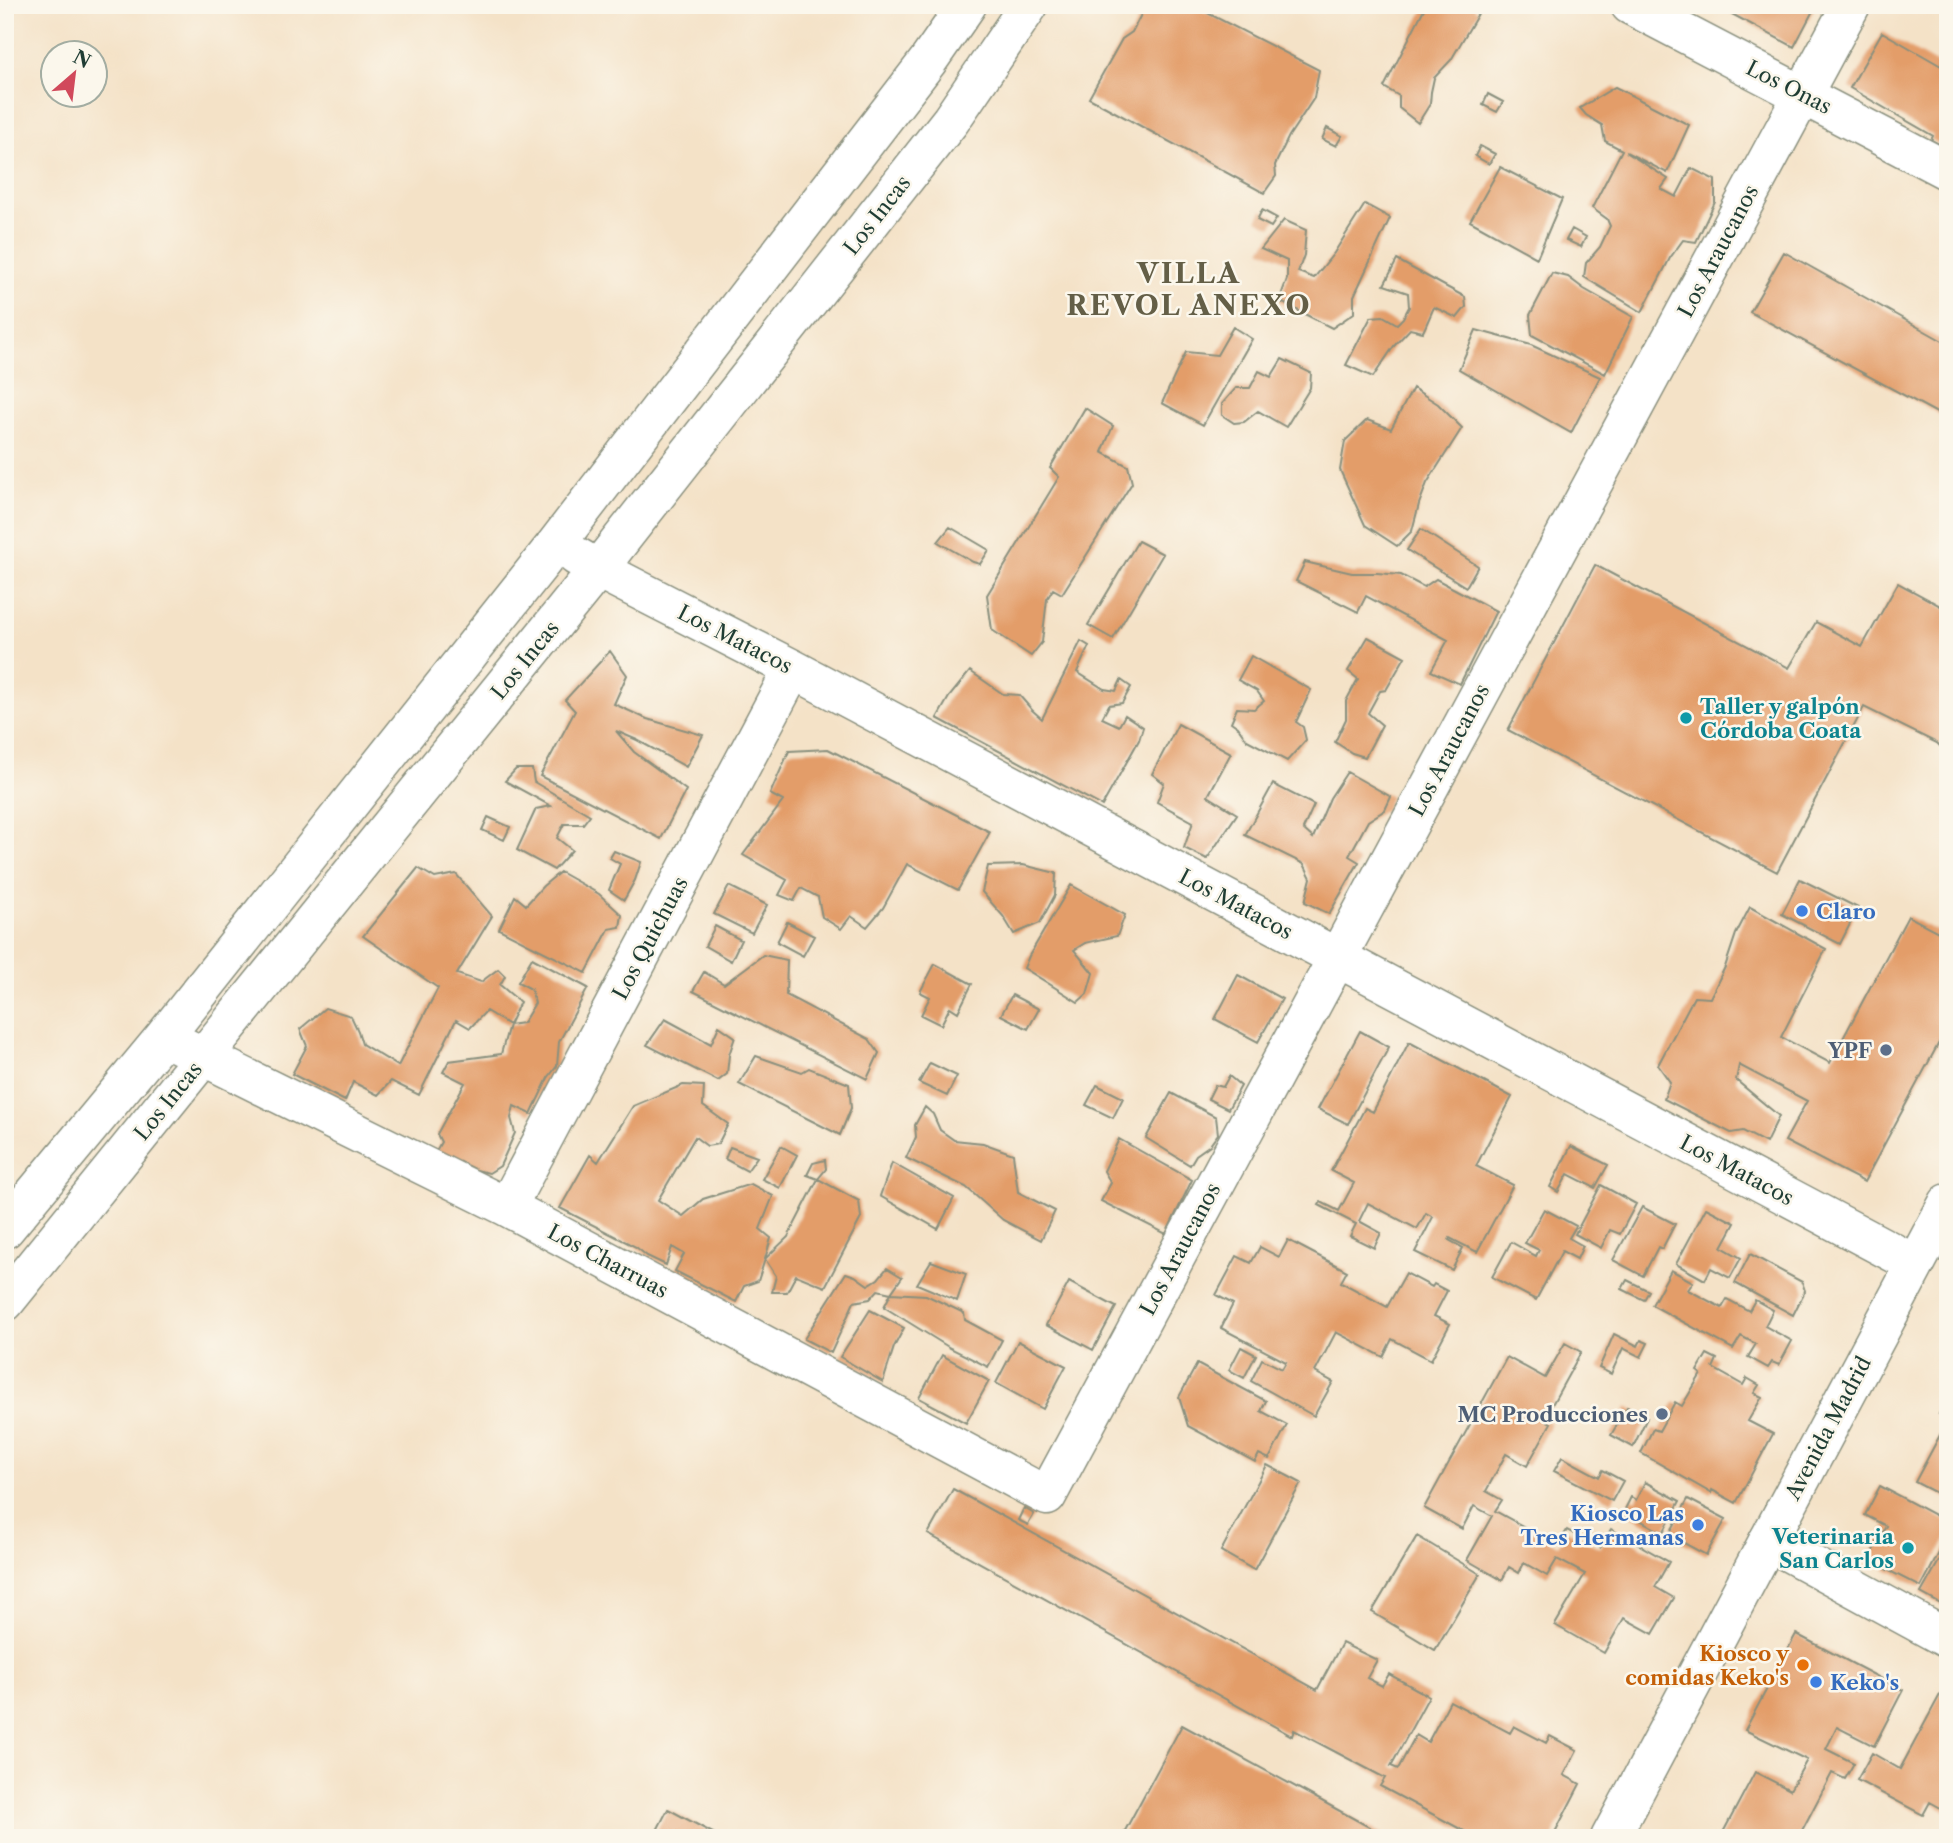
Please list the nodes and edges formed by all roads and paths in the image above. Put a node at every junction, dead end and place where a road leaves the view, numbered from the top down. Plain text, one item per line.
1 (967, 5) edge
2 (1029, 5) edge
3 (1630, 5) edge
4 (1851, 5) edge
5 (1803, 94) junction
6 (1948, 170) edge
7 (556, 544) junction
8 (598, 569) junction
9 (793, 669) junction
10 (1337, 958) junction
11 (164, 1037) junction
12 (203, 1058) junction
13 (1948, 1203) edge
14 (508, 1207) junction
15 (5, 1229) edge
16 (1915, 1264) junction
17 (5, 1302) edge
18 (1047, 1496) joint
19 (1768, 1541) junction
20 (1948, 1639) edge
21 (1610, 1838) edge

1 - 7 street, Los Incas
2 - 8 street, Los Incas
3 - 5 street, Los Onas
4 - 5 street, Los Araucanos
5 - 6 street, Los Onas
5 - 10 street, Los Araucanos
7 - 8 street, Los Matacos
7 - 11 street, Los Incas
8 - 9 street, Los Matacos
8 - 12 street, Los Incas
9 - 10 street, Los Matacos
9 - 14 street, Los Quichuas
10 - 16 street, Los Matacos
10 - 18 street, Los Araucanos
11 - 12 street, Los Charruas
11 - 15 street, Los Incas
12 - 14 street, Los Charruas
12 - 17 street, Los Incas
13 - 16 street, Avenida Madrid
14 - 18 street, Los Charruas
16 - 19 street, Avenida Madrid
19 - 20 street
19 - 21 street, Avenida Madrid

